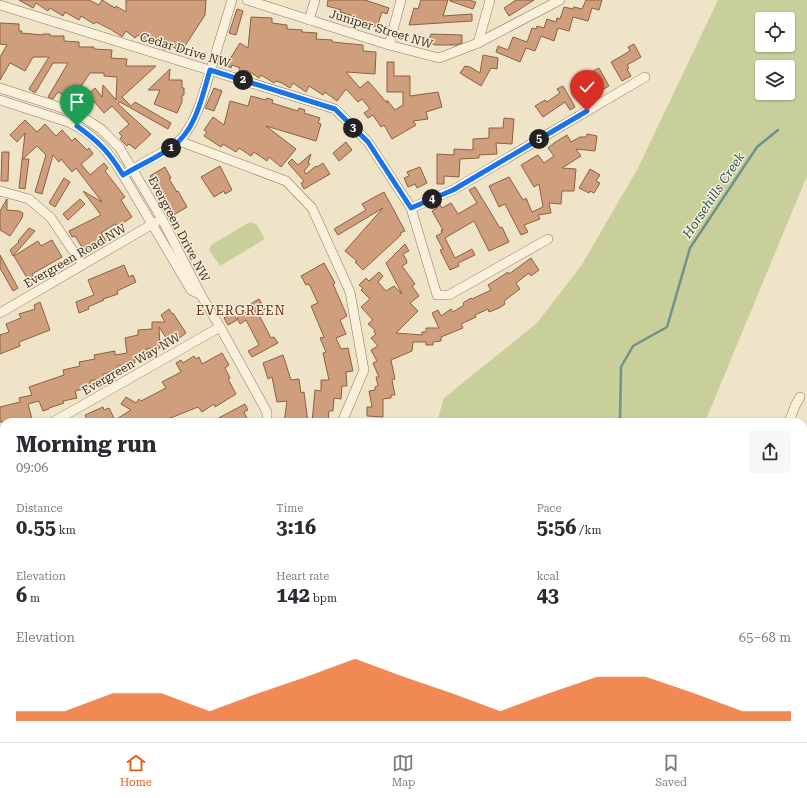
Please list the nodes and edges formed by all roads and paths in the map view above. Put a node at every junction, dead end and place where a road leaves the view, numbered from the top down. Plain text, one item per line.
1 (232, 0) edge
2 (247, 0) edge
3 (315, 0) edge
4 (401, 0) edge
5 (490, 0) edge
6 (560, 0) edge
7 (0, 5) edge
8 (309, 20) junction
9 (478, 44) junction
10 (389, 45) junction
11 (210, 70) junction
12 (645, 77) dead end
13 (0, 88) edge
14 (0, 100) edge
15 (179, 141) junction
16 (133, 169) junction
17 (123, 175) junction
18 (0, 191) edge
19 (411, 208) junction
20 (162, 219) junction
21 (152, 225) junction
22 (548, 239) dead end
23 (82, 264) junction
24 (201, 295) junction
25 (0, 312) edge
26 (220, 327) junction
27 (800, 397) dead end
28 (64, 418) edge
29 (267, 418) edge
30 (344, 418) edge
31 (790, 418) edge

1 - 11 street
2 - 8 street, Juniper Street NW
3 - 8 street
4 - 10 street
5 - 9 street
6 - 9 street
7 - 11 street, Cedar Drive NW
8 - 10 street, Juniper Street NW
9 - 10 street, Juniper Street NW
11 - 15 street
11 - 19 street, Cedar Drive NW
12 - 19 street
13 - 16 street, Evergreen Drive NW
14 - 17 street, Evergreen Drive NW
15 - 16 street
15 - 30 street
16 - 17 street
16 - 20 street, Evergreen Drive NW
17 - 21 street, Evergreen Drive NW
18 - 23 street
19 - 22 street, Cedar Drive NW
20 - 21 street, Evergreen Road NW
20 - 24 street, Evergreen Drive NW
21 - 23 street, Evergreen Road NW
21 - 24 street, Evergreen Drive NW
23 - 25 street, Evergreen Road NW
24 - 26 street, Evergreen Drive NW
26 - 28 street, Evergreen Way NW
26 - 29 street, Evergreen Drive NW
27 - 31 street

